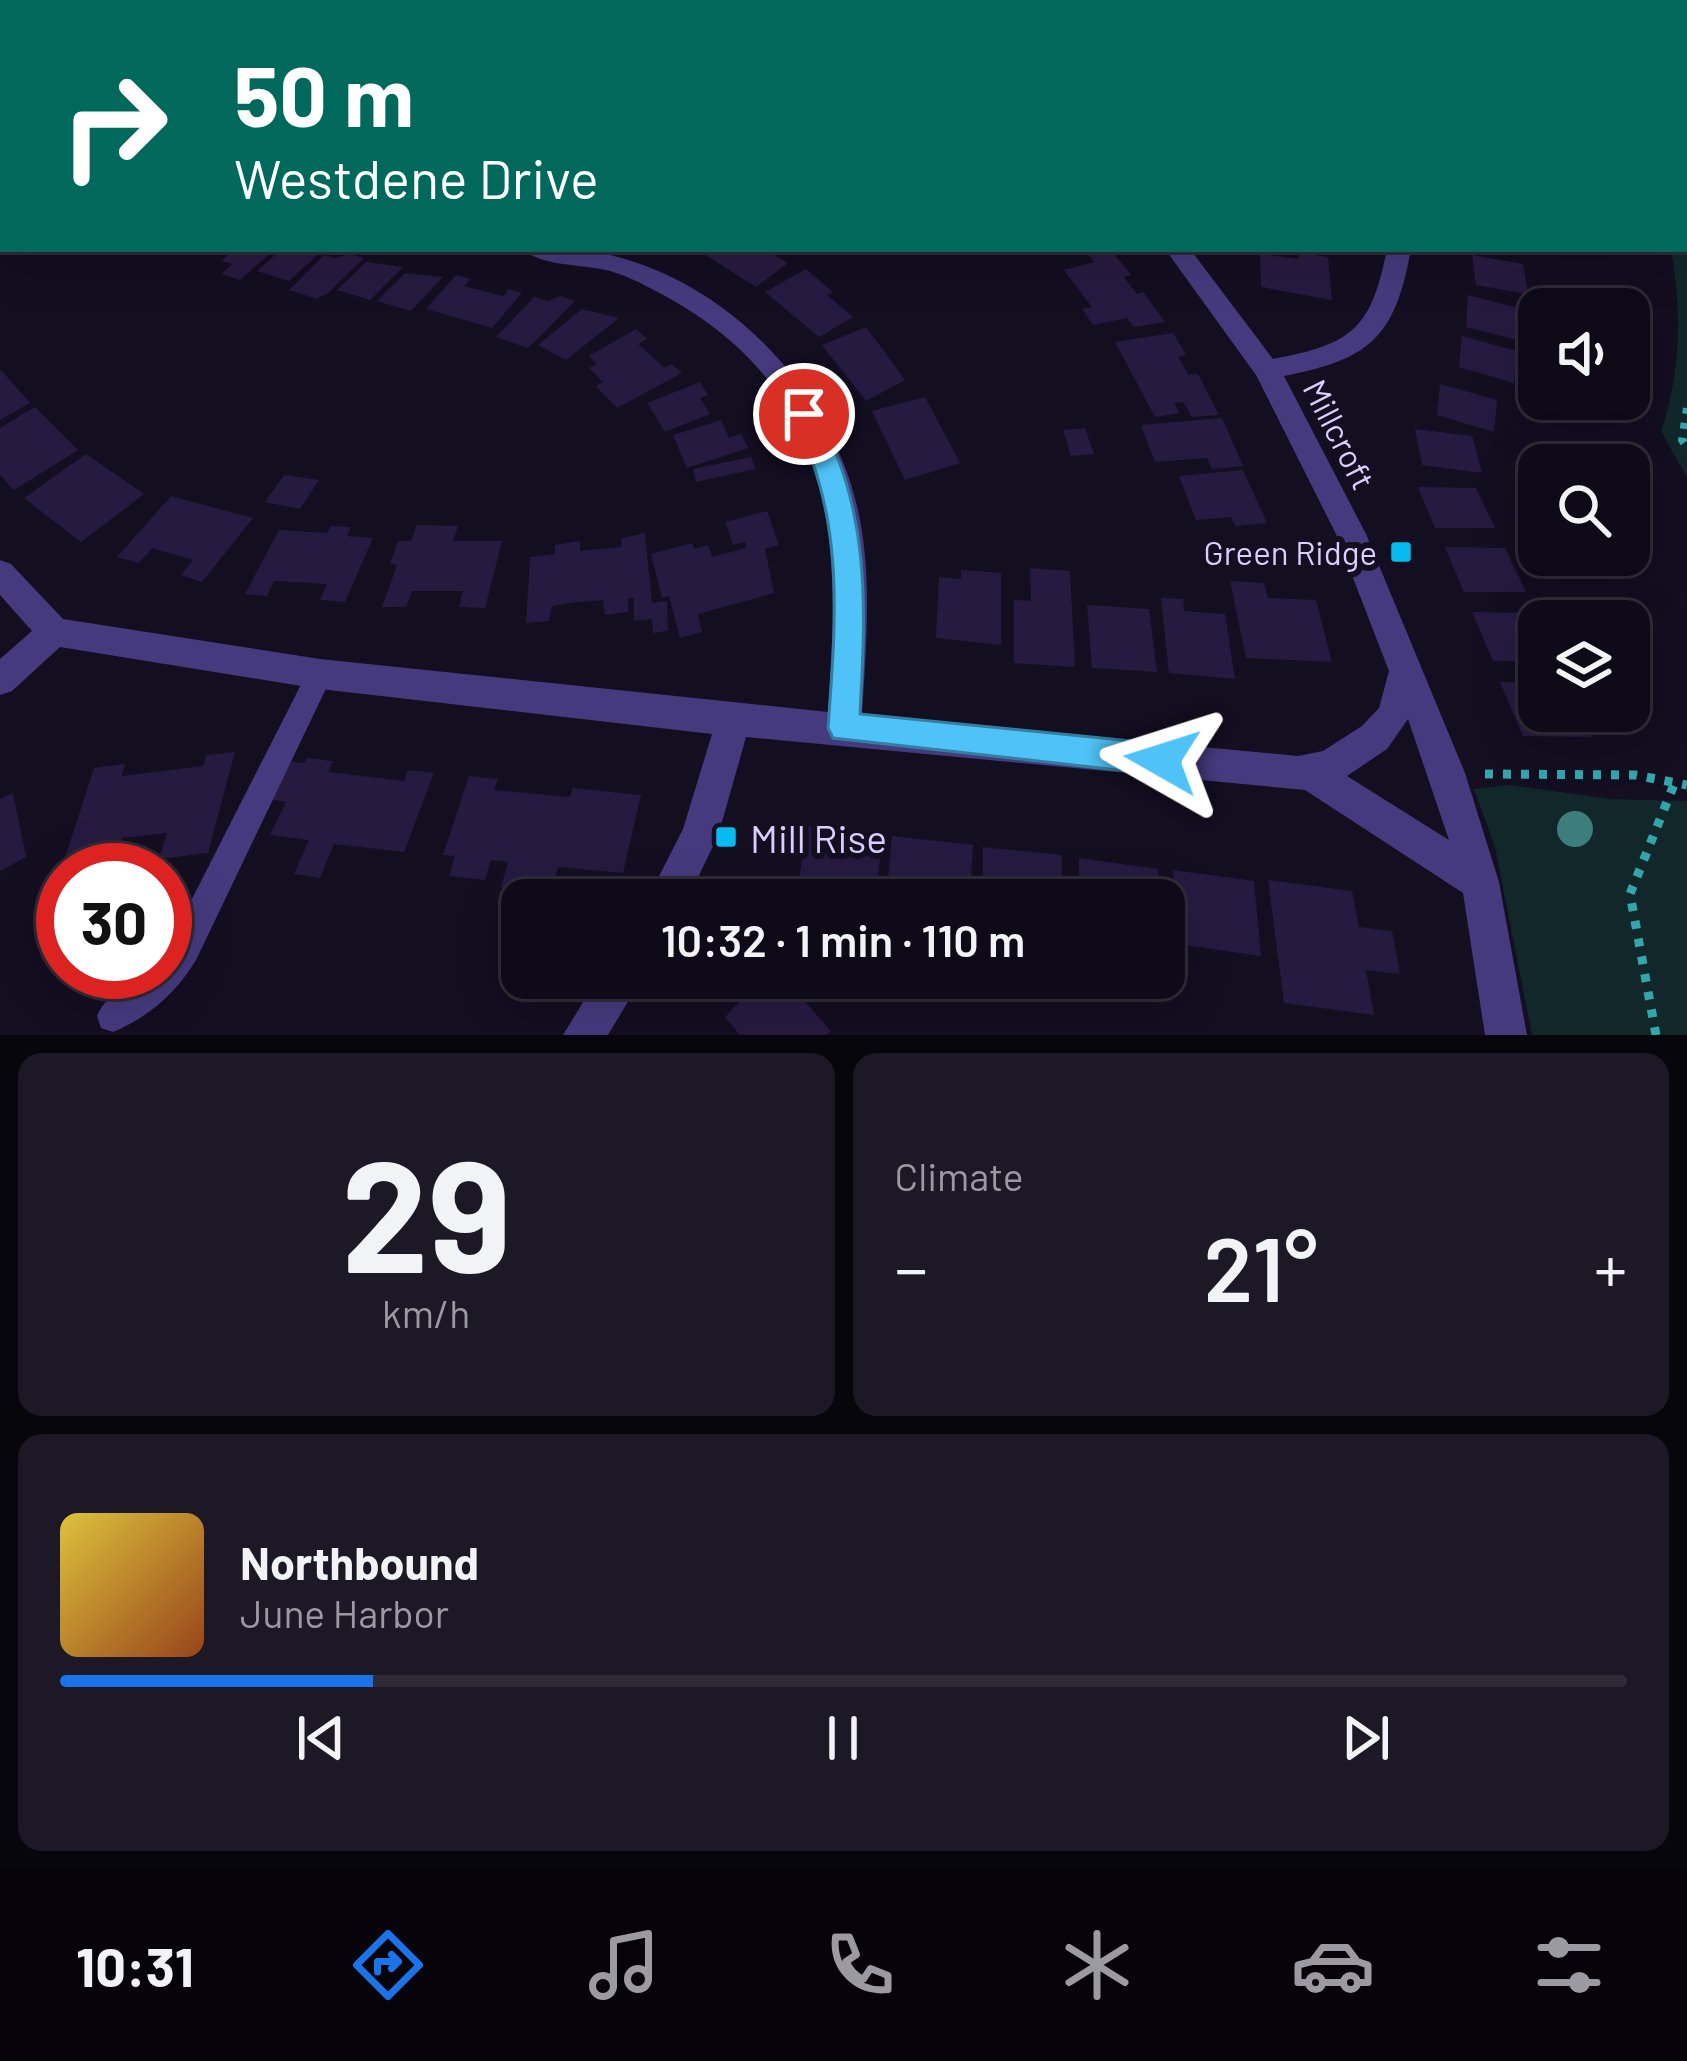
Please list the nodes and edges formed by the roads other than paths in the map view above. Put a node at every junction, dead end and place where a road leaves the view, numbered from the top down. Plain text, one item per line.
1 (550, 252) edge
2 (1179, 252) edge
3 (1399, 252) edge
4 (1267, 370) junction
5 (0, 573) edge
6 (54, 632) junction
7 (1406, 671) junction
8 (320, 674) junction
9 (0, 680) edge
10 (734, 720) junction
11 (844, 728) junction
12 (1312, 774) junction
13 (677, 879) edge
14 (1480, 882) junction
15 (608, 999) edge
16 (113, 1016) dead end
17 (584, 1035) edge
18 (1505, 1035) edge

1 - 11 street
2 - 4 street, Millcroft
3 - 4 street
4 - 7 street, Millcroft
5 - 6 street
6 - 8 street
6 - 9 street
7 - 12 street
7 - 14 street, Millcroft
8 - 10 street
8 - 16 lane
10 - 11 street
10 - 13 street
11 - 12 street
12 - 14 street
14 - 18 street, Millcroft
15 - 17 street

